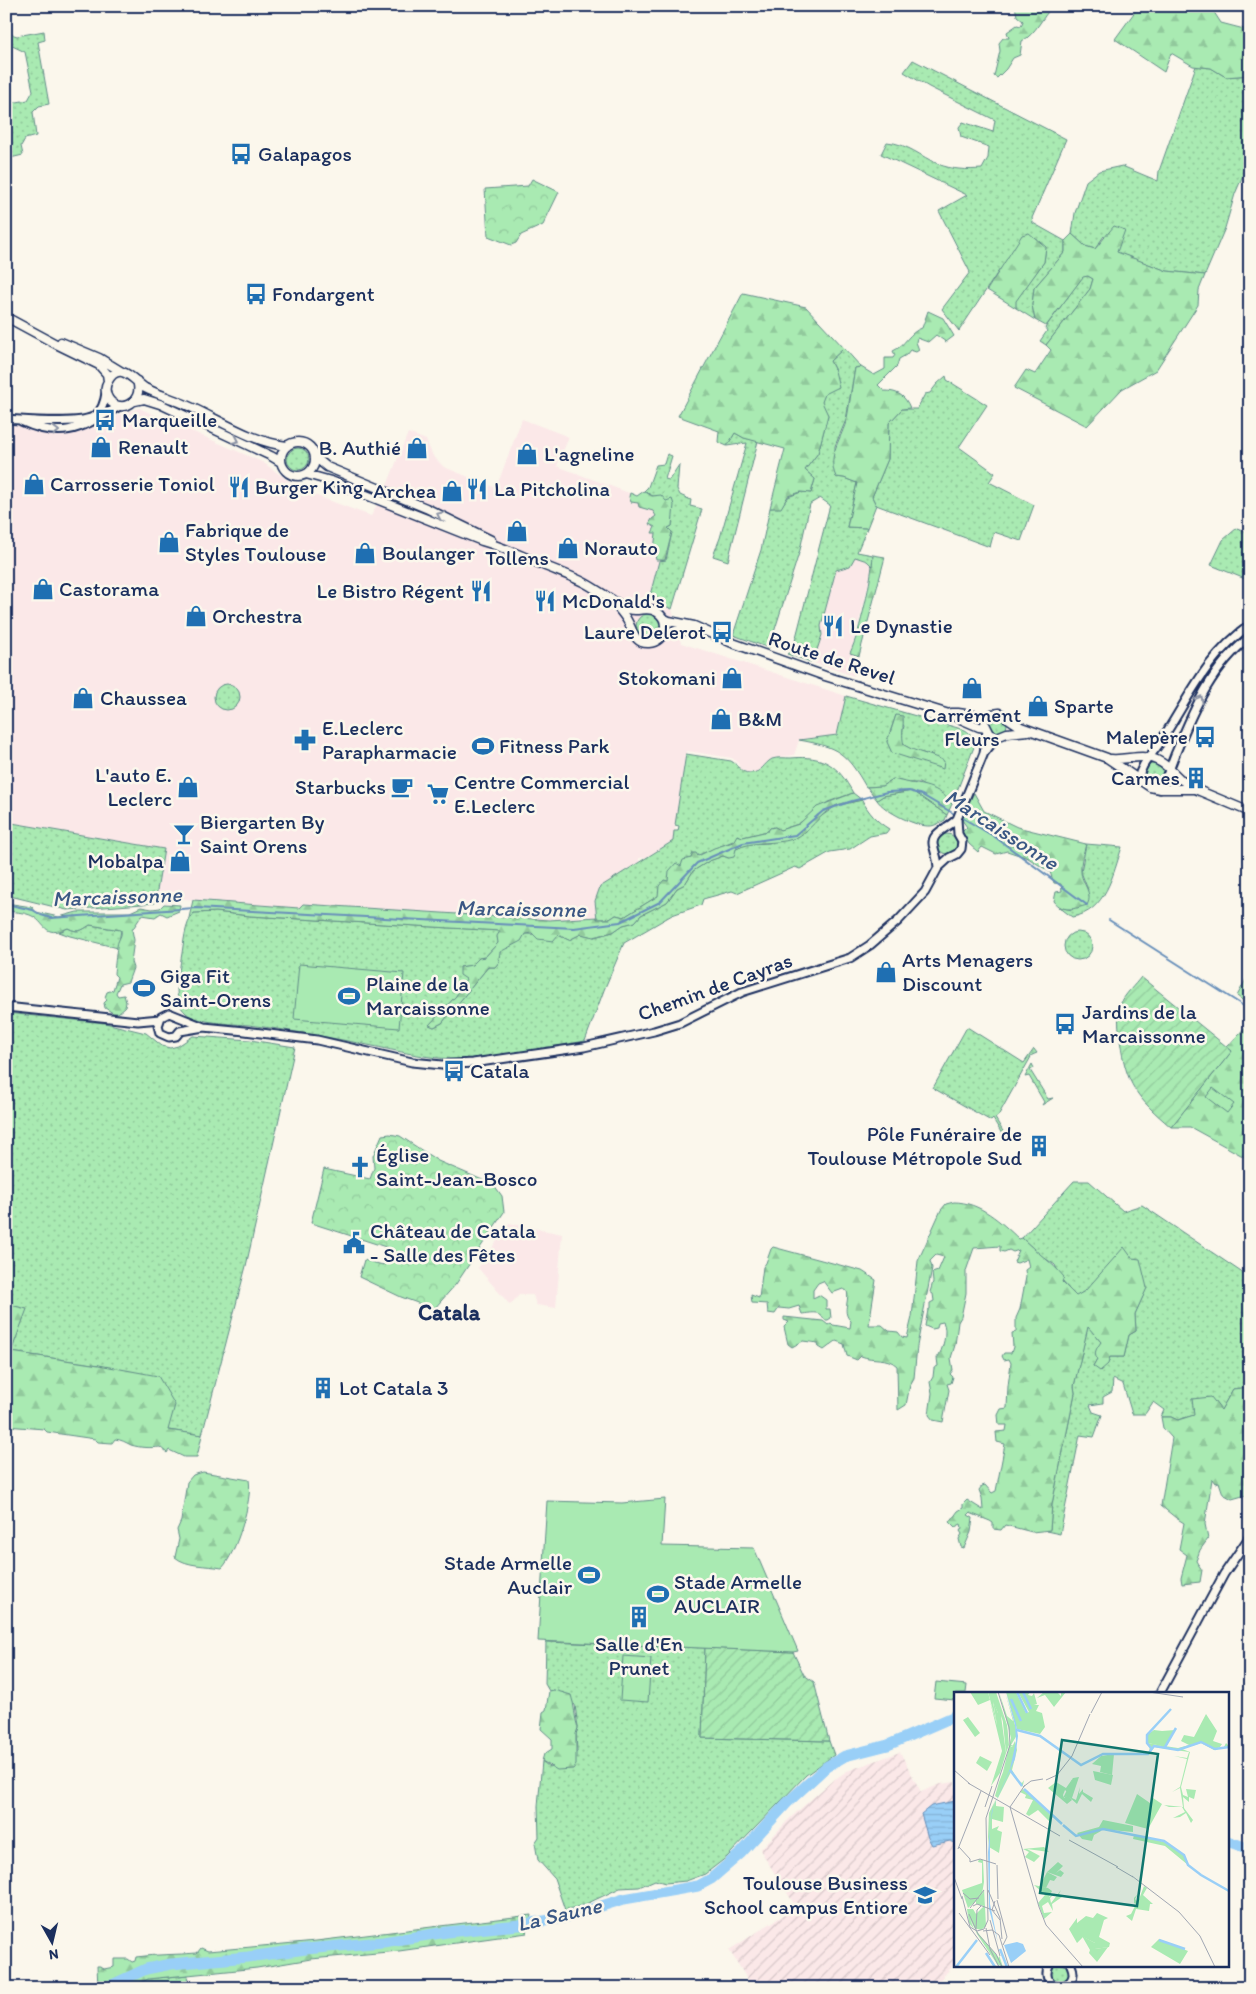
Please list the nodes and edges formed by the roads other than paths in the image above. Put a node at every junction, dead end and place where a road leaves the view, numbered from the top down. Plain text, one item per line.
1 (6, 317) edge
2 (46, 337) junction
3 (122, 372) junction
4 (108, 381) junction
5 (137, 381) junction
6 (106, 393) junction
7 (134, 401) junction
8 (120, 406) junction
9 (6, 419) edge
10 (18, 420) junction
11 (287, 446) junction
12 (315, 458) junction
13 (281, 462) junction
14 (306, 474) junction
15 (498, 546) junction
16 (611, 599) junction
17 (640, 610) junction
18 (663, 618) junction
19 (1250, 625) edge
20 (631, 627) junction
21 (705, 631) junction
22 (662, 635) junction
23 (1250, 637) edge
24 (949, 714) junction
25 (987, 718) junction
26 (1008, 718) junction
27 (986, 730) junction
28 (1032, 731) junction
29 (1007, 732) junction
30 (997, 737) junction
31 (984, 753) junction
32 (1106, 758) junction
33 (1147, 758) junction
34 (1170, 767) junction
35 (1138, 780) junction
36 (1160, 789) junction
37 (1195, 789) junction
38 (1250, 812) edge
39 (957, 820) junction
40 (945, 829) junction
41 (958, 834) junction
42 (936, 853) junction
43 (949, 858) junction
44 (938, 868) junction
45 (6, 1008) edge
46 (180, 1018) junction
47 (160, 1019) junction
48 (138, 1021) junction
49 (204, 1027) junction
50 (180, 1031) junction
51 (160, 1033) junction
52 (1250, 1536) edge
53 (1161, 1692) edge
54 (1049, 1966) edge
55 (1071, 1966) edge
56 (1051, 1985) edge
57 (1063, 1987) edge

1 - 2 main road
2 - 3 main road
2 - 4 main road
3 - 4 main road
3 - 5 main road
4 - 6 main road
5 - 7 main road
5 - 11 main road
6 - 8 main road
6 - 10 street
7 - 8 main road
7 -> 13 main road
10 -> 8 street
9 - 10 street
11 - 12 main road
11 - 13 main road
12 - 14 main road
15 -> 12 main road
13 - 14 main road
14 - 15 main road
15 - 16 main road
16 - 17 main road
16 - 20 main road
17 - 18 main road
17 - 20 main road
18 - 21 main road, Route de Revel
18 - 22 main road
19 - 33 street
20 - 22 main road
21 - 22 main road, Route de Revel
21 - 24 main road, Route de Revel
34 -> 23 street
24 - 25 main road, Route de Revel
24 - 27 main road, Route de Revel
25 - 26 main road, Route de Revel
25 - 27 main road
26 - 28 main road, Route de Revel
26 - 29 main road
27 - 30 main road, Route de Revel
27 - 31 street, Chemin de Cayras
28 - 29 main road, Route de Revel
28 - 32 main road, Route de Revel
29 - 30 main road, Route de Revel
30 - 31 street, Chemin de Cayras
31 - 39 street, Chemin de Cayras
32 - 33 main road, Route de Revel
32 - 35 main road, Route de Revel
33 - 34 main road, Route de Revel
33 - 35 street
34 - 36 street
34 - 37 main road, Route de Revel
35 - 36 main road, Route de Revel
36 - 37 main road, Route de Revel
37 - 38 main road, Route de Revel
39 - 40 street
39 - 41 street, Chemin de Cayras
40 - 41 street
40 - 42 street
41 - 43 street, Chemin de Cayras
42 - 43 street
42 - 44 street
43 - 44 street, Chemin de Cayras
44 - 49 street, Chemin de Cayras
45 - 48 street
46 - 47 street
46 - 49 street
46 - 50 street
47 - 48 street
47 - 51 street
48 - 51 street
49 - 50 street
50 - 51 street
52 - 53 street
54 - 56 street
55 - 57 street
56 - 57 street

